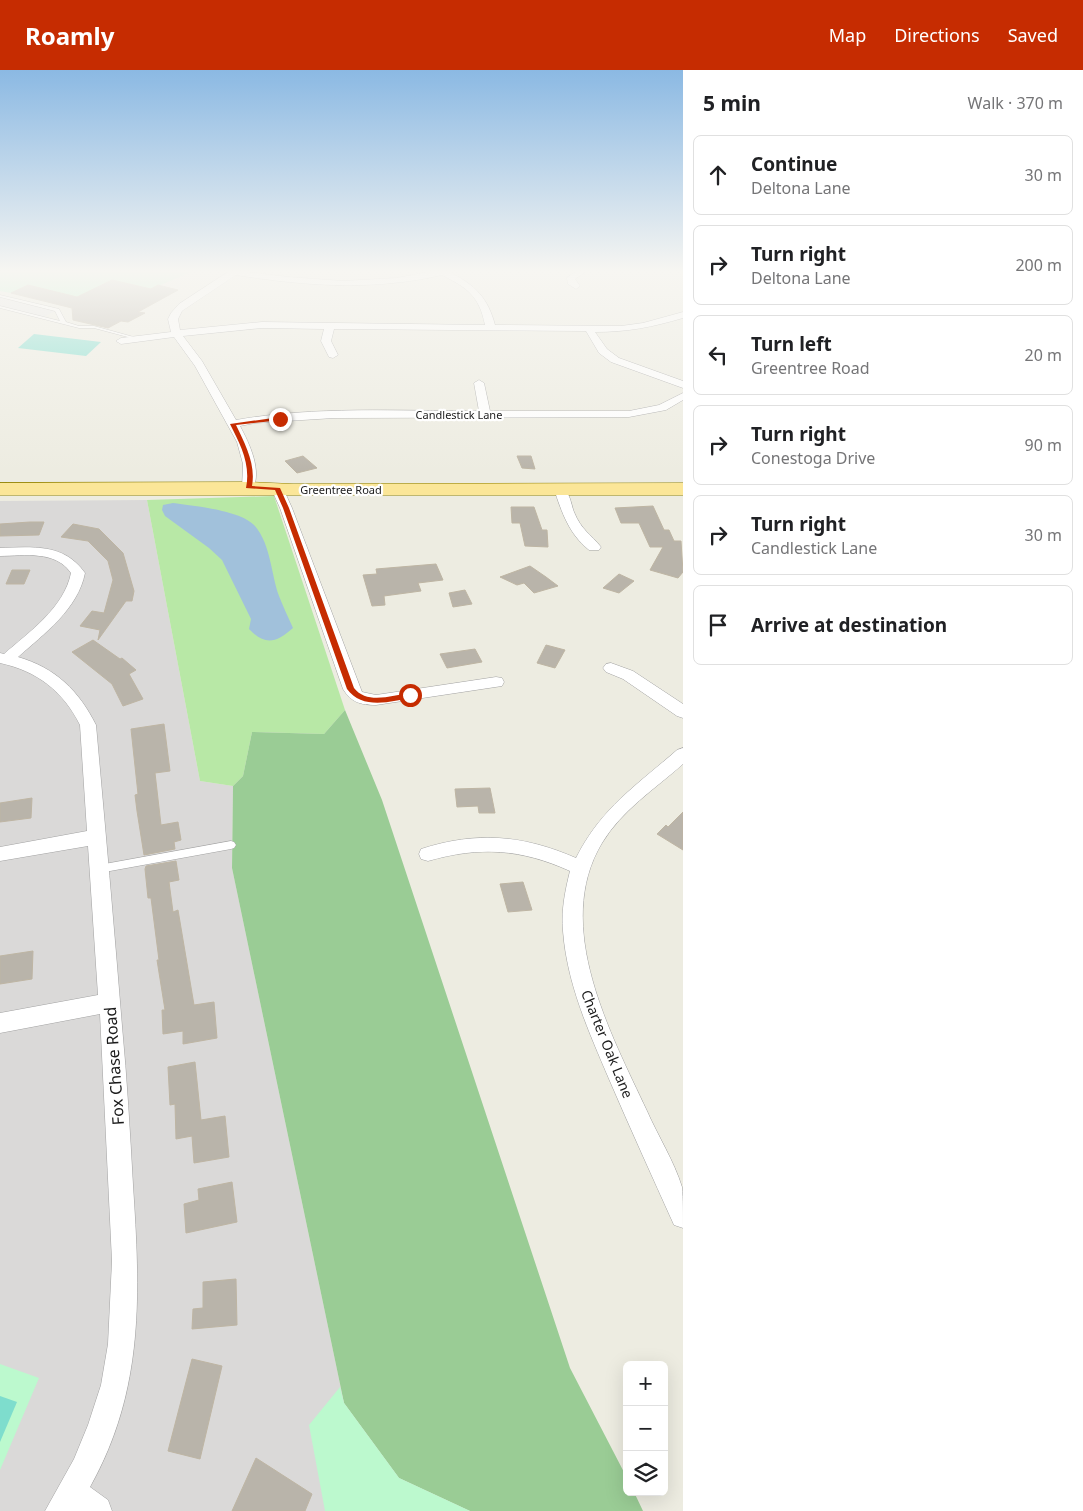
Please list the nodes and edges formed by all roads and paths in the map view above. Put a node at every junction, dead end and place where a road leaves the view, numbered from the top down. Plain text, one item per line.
1 (132, 337) edge
2 (153, 337) edge
3 (180, 337) edge
4 (327, 337) edge
5 (594, 337) edge
6 (139, 339) junction
7 (121, 341) dead end
8 (333, 355) dead end
9 (479, 382) dead end
10 (683, 385) edge
11 (683, 396) edge
12 (486, 415) junction
13 (233, 424) junction
14 (248, 488) junction
15 (277, 488) junction
16 (560, 489) junction
17 (683, 489) edge
18 (0, 490) edge
19 (594, 547) dead end
20 (0, 552) edge
21 (3, 658) edge
22 (611, 668) dead end
23 (496, 682) dead end
24 (683, 712) edge
25 (683, 754) edge
26 (96, 837) junction
27 (231, 845) dead end
28 (0, 854) edge
29 (428, 854) dead end
30 (581, 868) junction
31 (99, 869) junction
32 (110, 1004) junction
33 (0, 1023) edge
34 (683, 1216) edge
35 (65, 1501) edge
36 (97, 1511) edge

1 - 6 lane
2 - 6 street
3 - 13 street
4 - 8 street
5 - 10 street
6 - 7 street
9 - 12 street
11 - 12 street, Candlestick Lane
12 - 13 street, Candlestick Lane
13 - 14 street
14 - 15 main road, Greentree Road
14 - 18 main road, Greentree Road
15 - 16 main road, Greentree Road
15 - 23 street
16 - 17 main road, Greentree Road
16 - 19 street
20 - 21 street
21 - 26 street, Fox Chase Road
22 - 24 street
25 - 30 street, Charter Oak Lane
26 - 28 street
26 - 31 street, Fox Chase Road
27 - 31 lane
29 - 30 street
30 - 34 street, Charter Oak Lane
31 - 32 street, Fox Chase Road
32 - 33 street
32 - 35 street, Fox Chase Road
35 - 36 street

